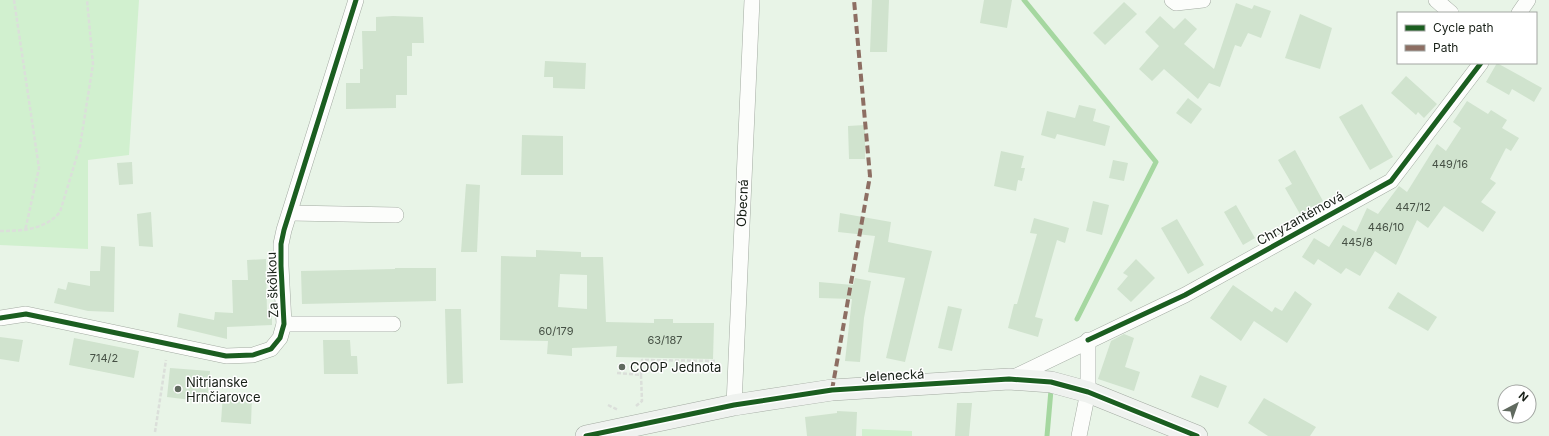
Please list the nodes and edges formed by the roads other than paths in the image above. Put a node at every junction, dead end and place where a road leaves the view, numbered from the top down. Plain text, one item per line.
1 (356, 0) edge
2 (752, 0) edge
3 (1172, 0) edge
4 (1203, 0) edge
5 (1436, 0) edge
6 (1528, 0) edge
7 (1450, 12) edge
8 (1520, 12) edge
9 (1480, 64) edge
10 (290, 213) junction
11 (396, 215) dead end
12 (0, 318) edge
13 (284, 324) junction
14 (393, 324) dead end
15 (1088, 340) junction
16 (1009, 380) junction
17 (1088, 392) junction
18 (734, 405) junction
19 (586, 436) edge
20 (1079, 436) edge
21 (1197, 436) edge

1 - 10 street, Za škôlkou
2 - 18 street, Obecná
3 - 4 street
5 - 7 street
6 - 8 street
9 - 15 street, Chryzantémová
10 - 11 street
10 - 13 street, Za škôlkou
12 - 13 street, Za škôlkou
13 - 14 street, Za škôlkou
15 - 16 street, Chryzantémová
15 - 17 street
16 - 17 street, Jelenecká
16 - 18 street, Jelenecká
17 - 20 street
17 - 21 street, Jelenecká
18 - 19 street, Jelenecká

